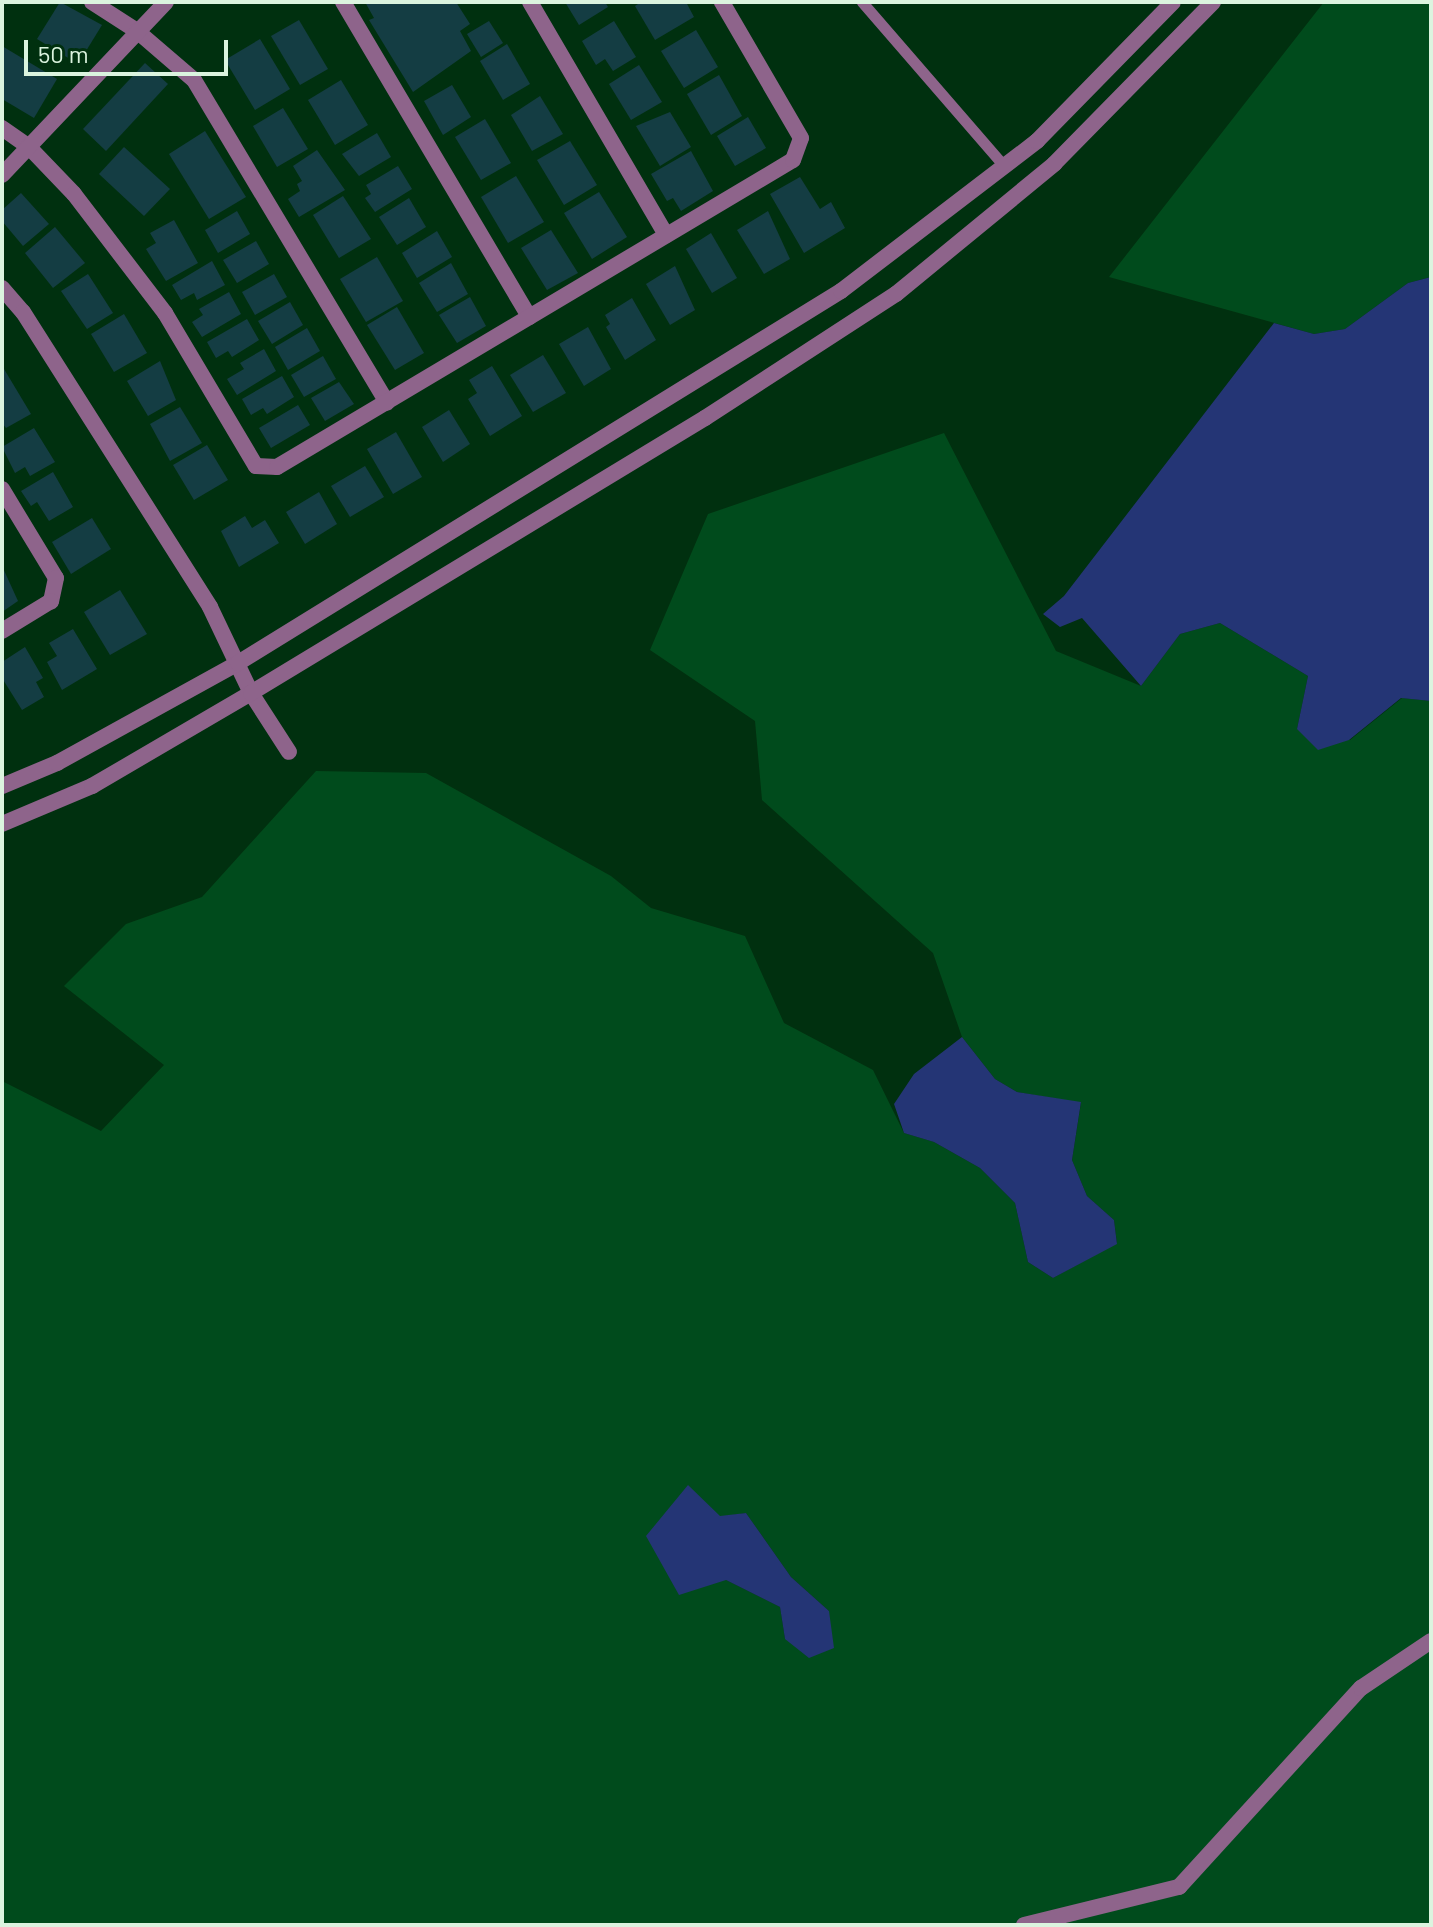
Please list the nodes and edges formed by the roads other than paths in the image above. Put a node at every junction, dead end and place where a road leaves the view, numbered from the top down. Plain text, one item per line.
1 (92, 2) edge
2 (166, 2) edge
3 (343, 2) edge
4 (530, 2) edge
5 (722, 2) edge
6 (862, 2) edge
7 (1173, 2) edge
8 (1213, 2) edge
9 (137, 31) junction
10 (2, 128) edge
11 (28, 146) junction
12 (1003, 165) junction
13 (2, 175) edge
14 (666, 235) junction
15 (2, 288) edge
16 (529, 317) junction
17 (387, 403) junction
18 (2, 489) edge
19 (2, 631) edge
20 (238, 663) junction
21 (251, 693) junction
22 (289, 752) dead end
23 (2, 786) edge
24 (2, 824) edge
25 (1431, 1641) edge
26 (1024, 1925) edge

1 - 9 street
2 - 9 street
3 - 16 street
4 - 14 street
5 - 14 street
6 - 12 lane
7 - 12 street
8 - 21 street
9 - 11 street
9 - 17 street
10 - 11 street
11 - 13 street
11 - 17 street
12 - 20 street
14 - 16 street
15 - 20 street
16 - 17 street
18 - 19 street
20 - 21 street
20 - 23 street
21 - 22 street
21 - 24 street
25 - 26 street

